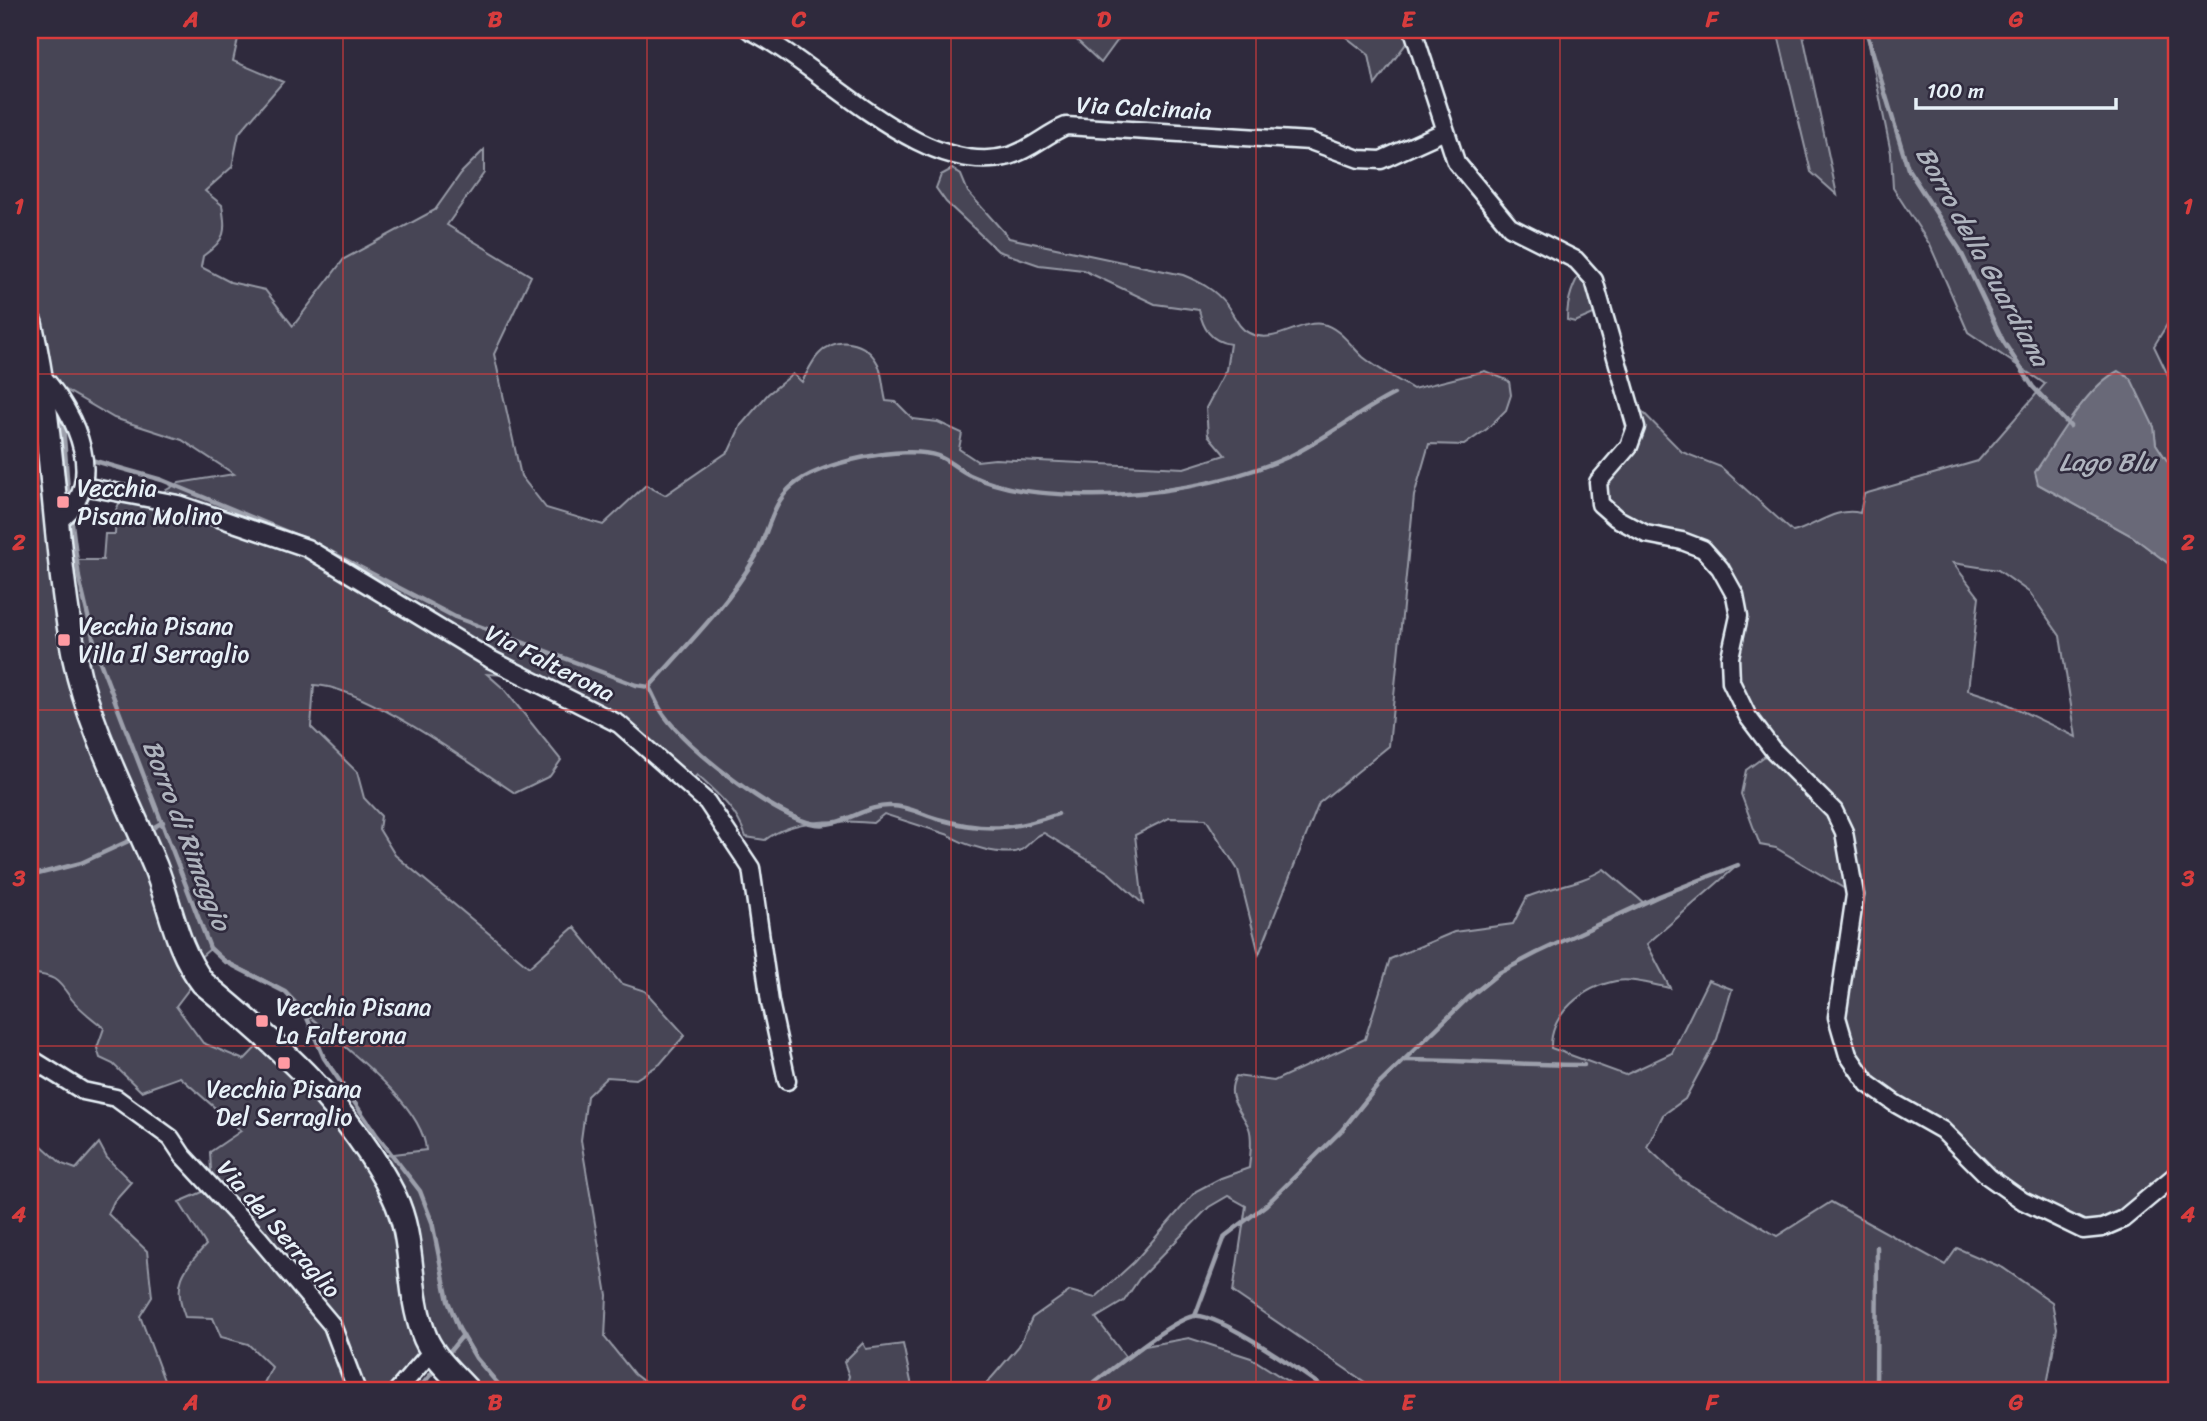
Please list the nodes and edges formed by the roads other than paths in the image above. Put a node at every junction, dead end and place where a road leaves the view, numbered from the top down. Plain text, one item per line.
1 (749, 30) edge
2 (1413, 30) edge
3 (1445, 131) junction
4 (30, 323) edge
5 (42, 376) junction
6 (83, 486) junction
7 (57, 522) junction
8 (30, 1058) edge
9 (786, 1081) dead end
10 (2177, 1174) edge
11 (432, 1351) junction
12 (356, 1391) edge
13 (397, 1391) edge
14 (468, 1391) edge

1 - 3 street, Via Calcinaia
2 - 3 street
3 - 10 street
4 - 5 main road
5 - 6 street
5 - 7 main road
6 - 7 street
6 - 9 street, Via Falterona
7 - 11 main road
8 - 12 street, Via del Serraglio
11 - 13 street
11 - 14 main road

